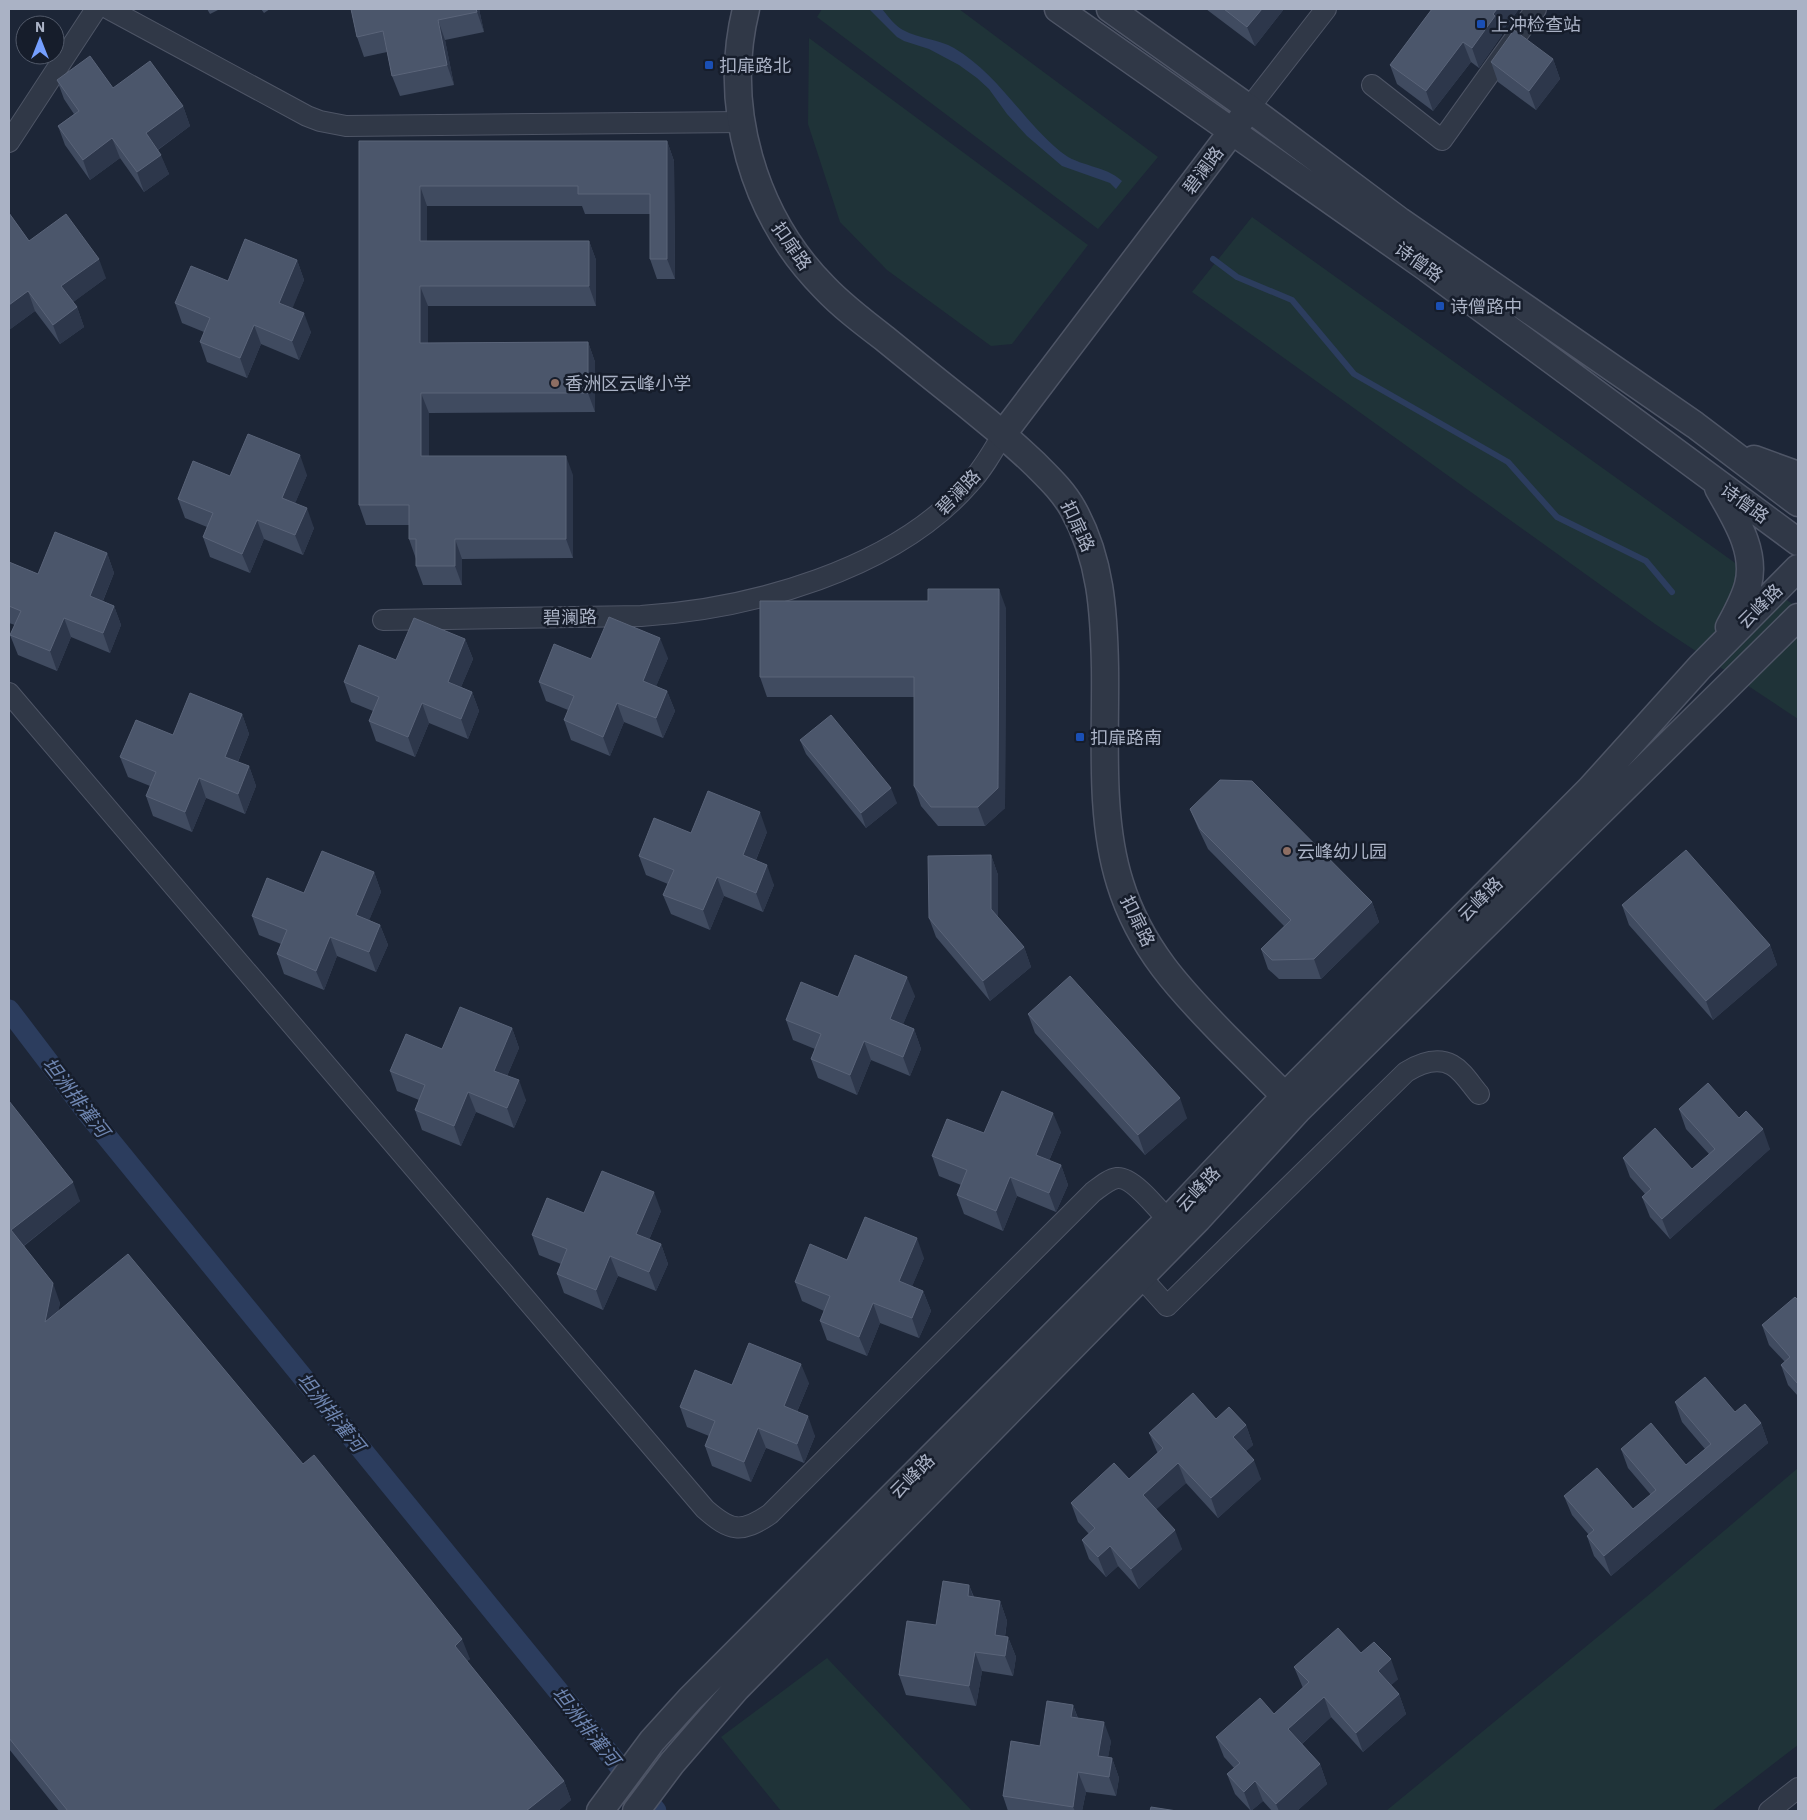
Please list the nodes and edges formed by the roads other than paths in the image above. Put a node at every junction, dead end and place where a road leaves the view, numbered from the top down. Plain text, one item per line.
1 (96, 9) edge
2 (109, 9) edge
3 (746, 9) edge
4 (1058, 9) edge
5 (1110, 9) edge
6 (1326, 9) edge
7 (1536, 9) edge
8 (1372, 84) dead end
9 (1249, 108) junction
10 (742, 122) junction
11 (1233, 130) junction
12 (9, 142) edge
13 (1003, 434) junction
14 (1724, 447) junction
15 (1798, 475) edge
16 (1712, 479) junction
17 (1798, 503) edge
18 (1798, 542) edge
19 (1798, 568) edge
20 (1798, 617) edge
21 (383, 620) dead end
22 (1798, 636) edge
23 (1770, 646) junction
24 (1718, 648) junction
25 (9, 693) edge
26 (1479, 1094) dead end
27 (1291, 1103) junction
28 (1168, 1220) junction
29 (1141, 1277) junction
30 (1798, 1788) edge
31 (600, 1811) edge
32 (636, 1811) edge
33 (1769, 1811) edge

1 - 12 street
2 - 10 street
3 - 10 street, 扣扉路
4 - 11 street, 诗僧路
5 - 9 street, 诗僧路
6 - 9 street, 碧澜路
7 - 8 street
9 - 11 street, 碧澜路
9 - 14 street, 诗僧路
10 - 13 street, 扣扉路
11 - 13 street, 碧澜路
11 - 16 street, 诗僧路
13 - 21 street, 碧澜路
13 - 27 street, 扣扉路
14 - 15 street
14 - 17 street, 诗僧路
16 - 18 street, 诗僧路
16 - 24 street
19 - 24 street, 云峰路
20 - 23 street, 云峰路
22 - 23 street
23 - 27 street, 云峰路
24 - 27 street, 云峰路
25 - 28 street
26 - 29 street
27 - 28 street, 云峰路
27 - 29 street, 云峰路
28 - 31 street, 云峰路
29 - 32 street, 云峰路
30 - 33 street

